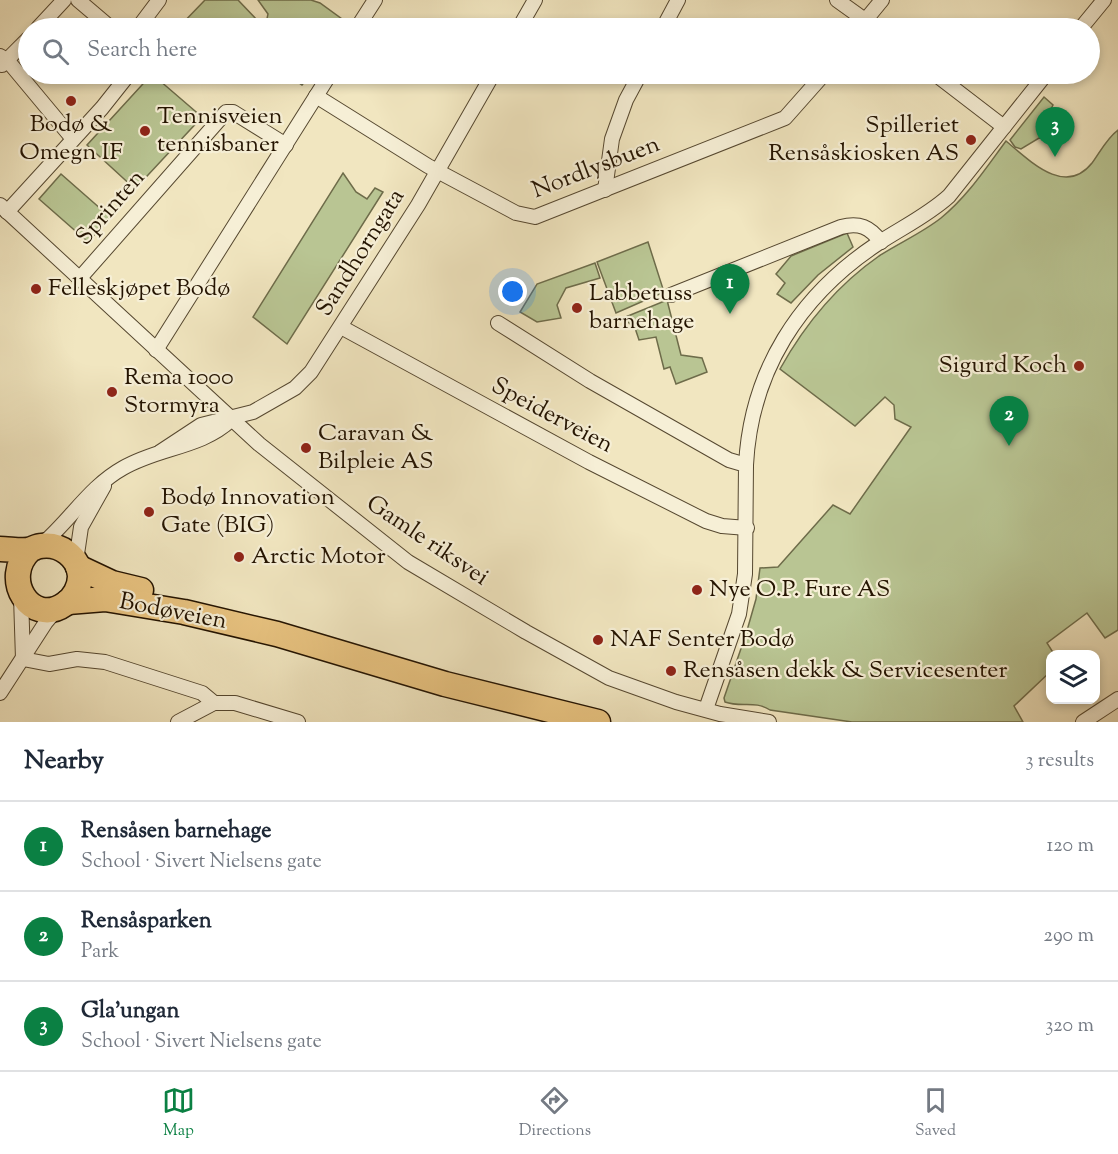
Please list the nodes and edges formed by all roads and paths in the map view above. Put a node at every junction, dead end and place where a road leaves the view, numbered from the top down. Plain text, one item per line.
1 (64, 0) edge
2 (78, 0) edge
3 (159, 0) edge
4 (375, 0) edge
5 (535, 0) edge
6 (678, 0) edge
7 (837, 0) edge
8 (882, 0) edge
9 (1104, 0) edge
10 (47, 18) edge
11 (99, 18) edge
12 (146, 18) edge
13 (363, 18) edge
14 (525, 18) edge
15 (668, 18) edge
16 (858, 18) edge
17 (872, 18) edge
18 (1089, 18) edge
19 (18, 48) edge
20 (3, 61) edge
21 (18, 78) edge
22 (24, 84) edge
23 (120, 84) edge
24 (324, 84) edge
25 (487, 84) edge
26 (635, 84) edge
27 (815, 84) edge
28 (948, 84) edge
29 (1038, 84) edge
30 (316, 96) junction
31 (1004, 127) junction
32 (73, 139) junction
33 (286, 145) junction
34 (438, 170) junction
35 (605, 190) junction
36 (3, 208) edge
37 (880, 242) junction
38 (80, 278) junction
39 (671, 295) dead end
40 (498, 323) dead end
41 (341, 327) junction
42 (156, 350) junction
43 (231, 420) junction
44 (746, 465) junction
45 (107, 480) junction
46 (747, 528) junction
47 (35, 548) junction
48 (0, 549) edge
49 (77, 564) junction
50 (12, 585) edge
51 (63, 605) junction
52 (277, 634) junction
53 (23, 659) junction
54 (445, 684) junction
55 (0, 693) edge
56 (1118, 699) edge
57 (214, 703) junction
58 (706, 709) junction
59 (178, 722) edge
60 (298, 722) edge
61 (537, 722) edge
62 (598, 722) edge
63 (769, 722) edge
64 (1083, 722) edge

1 - 10 street
2 - 11 street
3 - 12 street
4 - 13 street
5 - 14 street
6 - 15 street
7 - 16 street
8 - 17 street
9 - 18 street
19 - 20 street
20 - 21 street
22 - 32 street
23 - 32 street
24 - 30 street
25 - 34 street, Sandhorngata
26 - 35 street
27 - 35 street, Nordlysbuen
28 - 31 street
29 - 31 street
30 - 33 street
30 - 34 street, Nordlysbuen
31 - 37 street
32 - 36 street
33 - 38 street, Sprinten
33 - 42 street
34 - 35 street, Nordlysbuen
34 - 41 street, Sandhorngata
36 - 38 street, Gamle riksvei
37 - 39 street
37 - 44 street
38 - 42 street, Gamle riksvei
40 - 44 street
41 - 43 street, Sandhorngata
41 - 46 street, Speiderveien
42 - 43 street, Gamle riksvei
43 - 45 street, Sandhorngata
43 - 58 street, Gamle riksvei
44 - 46 street
45 - 47 street, Sandhorngata
45 - 49 street, Sandhorngata
46 - 58 street
47 - 48 highway, Bodøveien
47 - 49 highway, Bodøveien
47 - 50 highway
49 - 51 highway
49 - 52 highway, Bodøveien
50 - 51 highway, Bodøveien
50 - 53 street
51 - 52 highway, Bodøveien
51 - 53 street
52 - 54 highway, Bodøveien
53 - 55 street
53 - 57 street
54 - 61 highway, Bodøveien
54 - 62 highway, Bodøveien
56 - 64 street
57 - 59 street
57 - 60 street
58 - 63 street, Gamle riksvei

